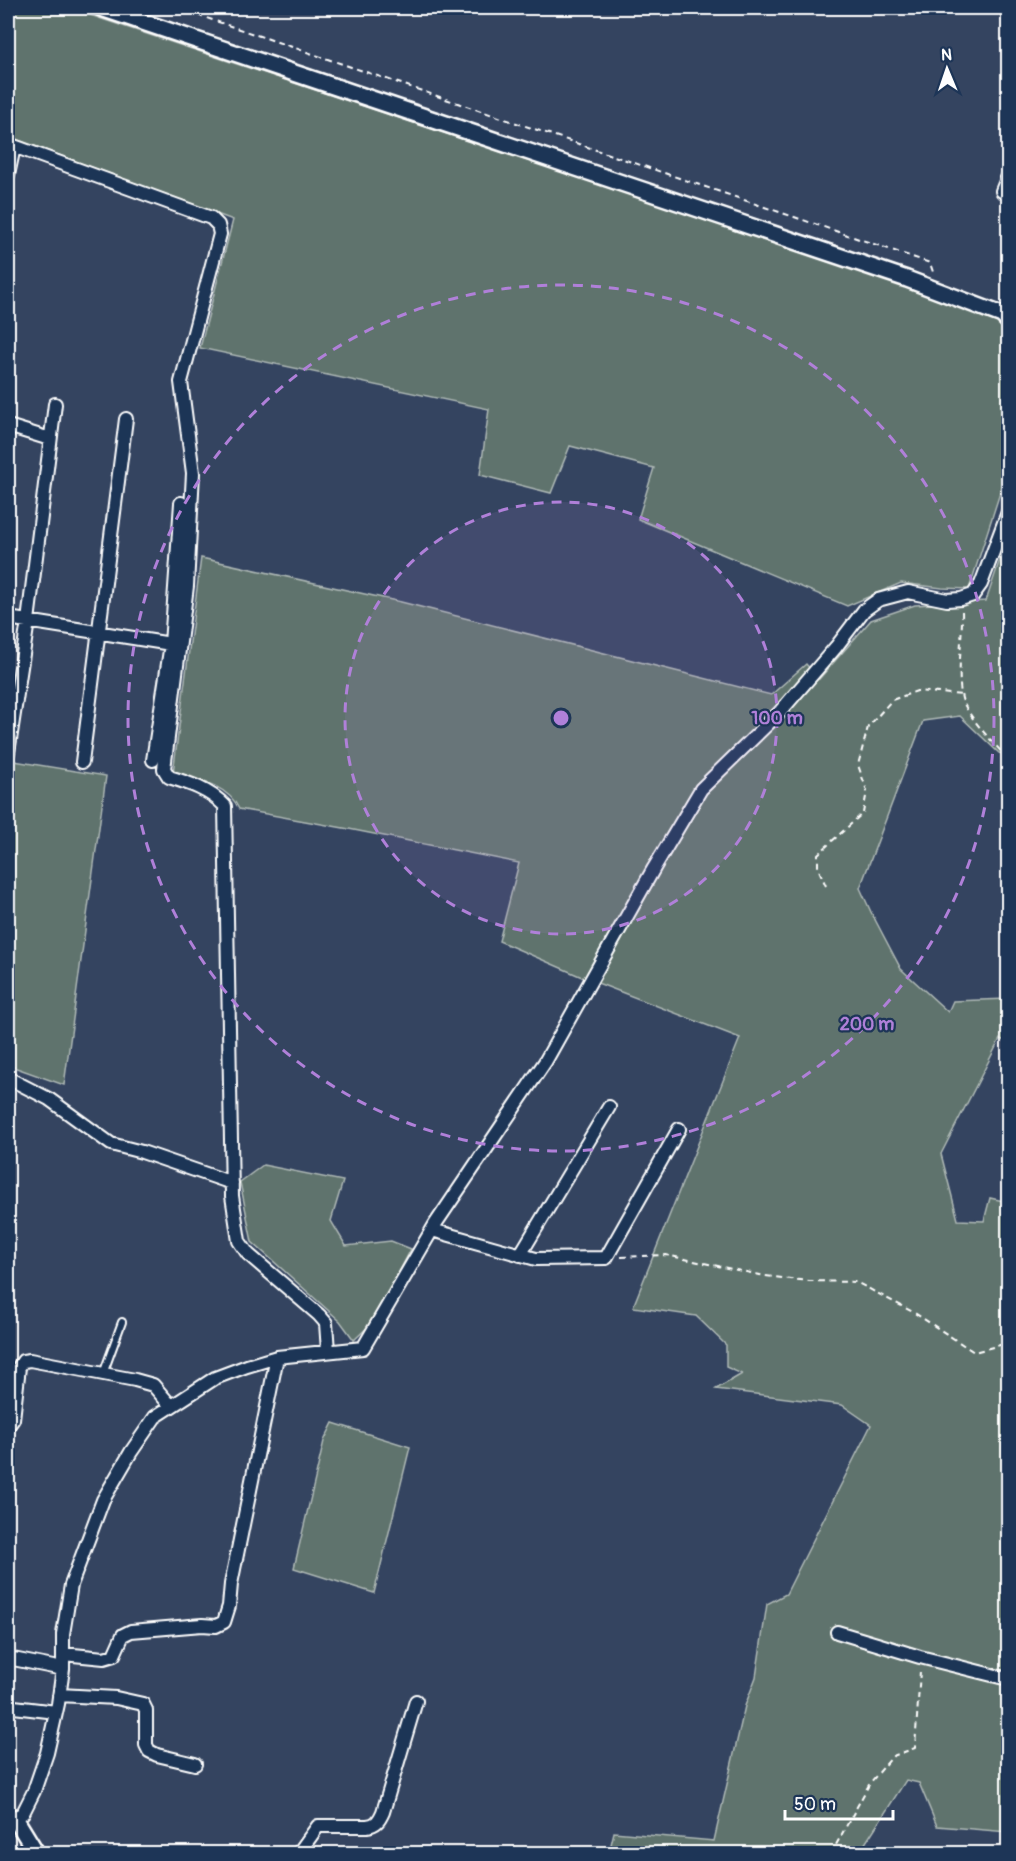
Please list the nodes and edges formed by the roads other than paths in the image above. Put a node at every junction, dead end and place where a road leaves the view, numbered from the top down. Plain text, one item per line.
1 (101, 8) edge
2 (11, 146) edge
3 (8, 175) edge
4 (1008, 176) edge
5 (1002, 191) dead end
6 (1008, 321) edge
7 (55, 404) dead end
8 (126, 419) dead end
9 (8, 426) edge
10 (50, 438) junction
11 (182, 503) dead end
12 (1008, 512) edge
13 (8, 618) edge
14 (28, 621) junction
15 (99, 633) junction
16 (171, 644) junction
17 (8, 753) edge
18 (153, 760) dead end
19 (82, 762) dead end
20 (8, 1078) edge
21 (609, 1107) dead end
22 (679, 1129) dead end
23 (232, 1182) junction
24 (432, 1230) junction
25 (520, 1255) junction
26 (122, 1322) dead end
27 (328, 1351) junction
28 (277, 1357) junction
29 (103, 1374) junction
30 (171, 1406) junction
31 (8, 1426) edge
32 (837, 1632) dead end
33 (63, 1654) junction
34 (8, 1658) edge
35 (63, 1669) junction
36 (1008, 1679) edge
37 (59, 1695) junction
38 (416, 1701) dead end
39 (14, 1707) dead end
40 (56, 1712) junction
41 (195, 1764) dead end
42 (11, 1818) edge
43 (37, 1854) edge
44 (298, 1854) edge

1 - 6 street
2 - 3 street
2 - 23 street
4 - 5 street
7 - 10 street
8 - 15 street
9 - 10 street
10 - 14 street
11 - 16 street
12 - 24 street
13 - 14 street
14 - 15 street
14 - 17 street
15 - 16 street
15 - 19 street
16 - 18 street
20 - 23 street
21 - 25 street
22 - 25 street
23 - 27 street
24 - 25 street
24 - 27 street
26 - 29 lane
27 - 28 street
28 - 30 street
28 - 33 street
29 - 30 street
29 - 31 street
30 - 33 street
32 - 36 street
33 - 35 street
34 - 35 street
35 - 37 street
37 - 40 street
37 - 41 street
38 - 44 street
39 - 40 street
40 - 42 street
42 - 43 street

